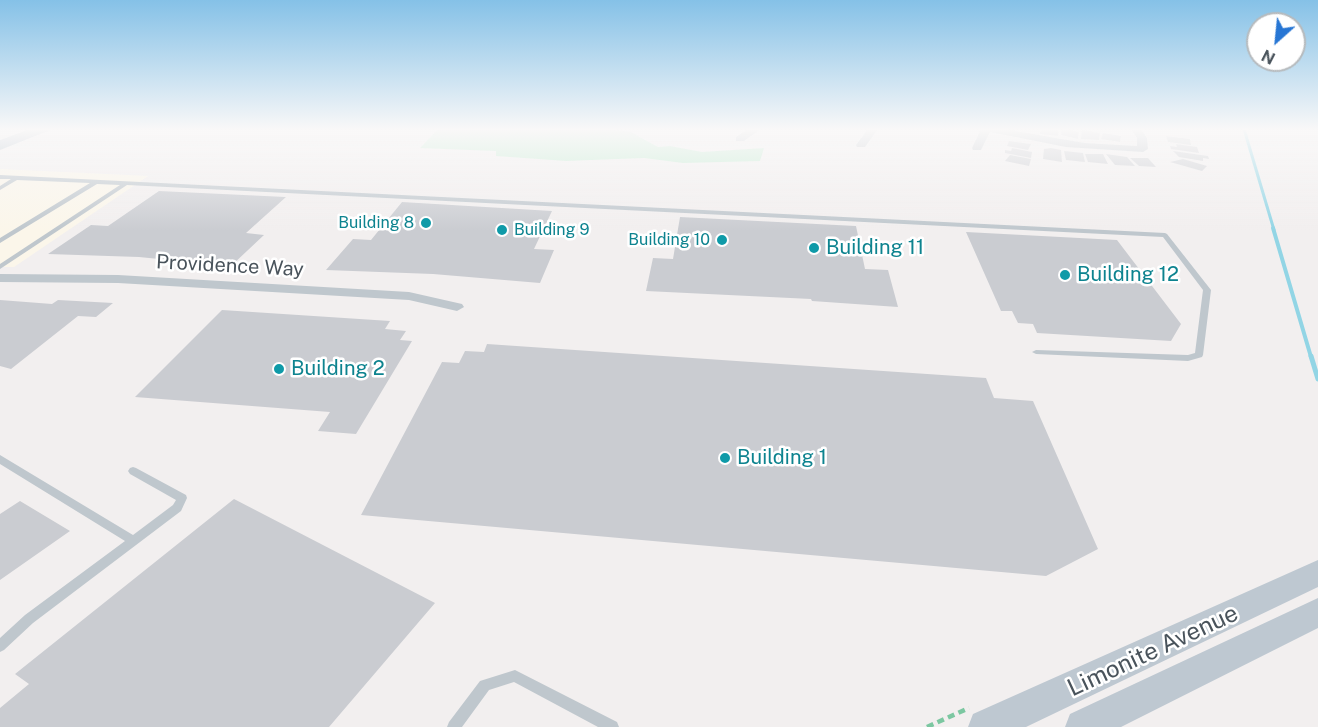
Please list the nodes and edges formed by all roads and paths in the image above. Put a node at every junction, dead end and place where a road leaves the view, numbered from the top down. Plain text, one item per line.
1 (0, 177) edge
2 (17, 178) junction
3 (95, 182) junction
4 (124, 184) junction
5 (0, 188) edge
6 (0, 242) edge
7 (0, 267) edge
8 (0, 278) edge
9 (457, 307) dead end
10 (1036, 352) dead end
11 (0, 459) edge
12 (133, 471) dead end
13 (133, 541) junction
14 (1318, 573) edge
15 (1318, 612) edge
16 (0, 646) edge
17 (454, 727) edge
18 (612, 727) edge
19 (986, 727) edge
20 (1083, 727) edge

1 - 2 lane
2 - 3 lane
2 - 5 lane
3 - 4 lane
3 - 6 lane
4 - 7 lane
4 - 10 lane
8 - 9 street, Providence Way
11 - 13 lane
12 - 13 lane
13 - 16 lane
14 - 19 main road, Limonite Avenue
15 - 20 main road, Limonite Avenue
17 - 18 lane

